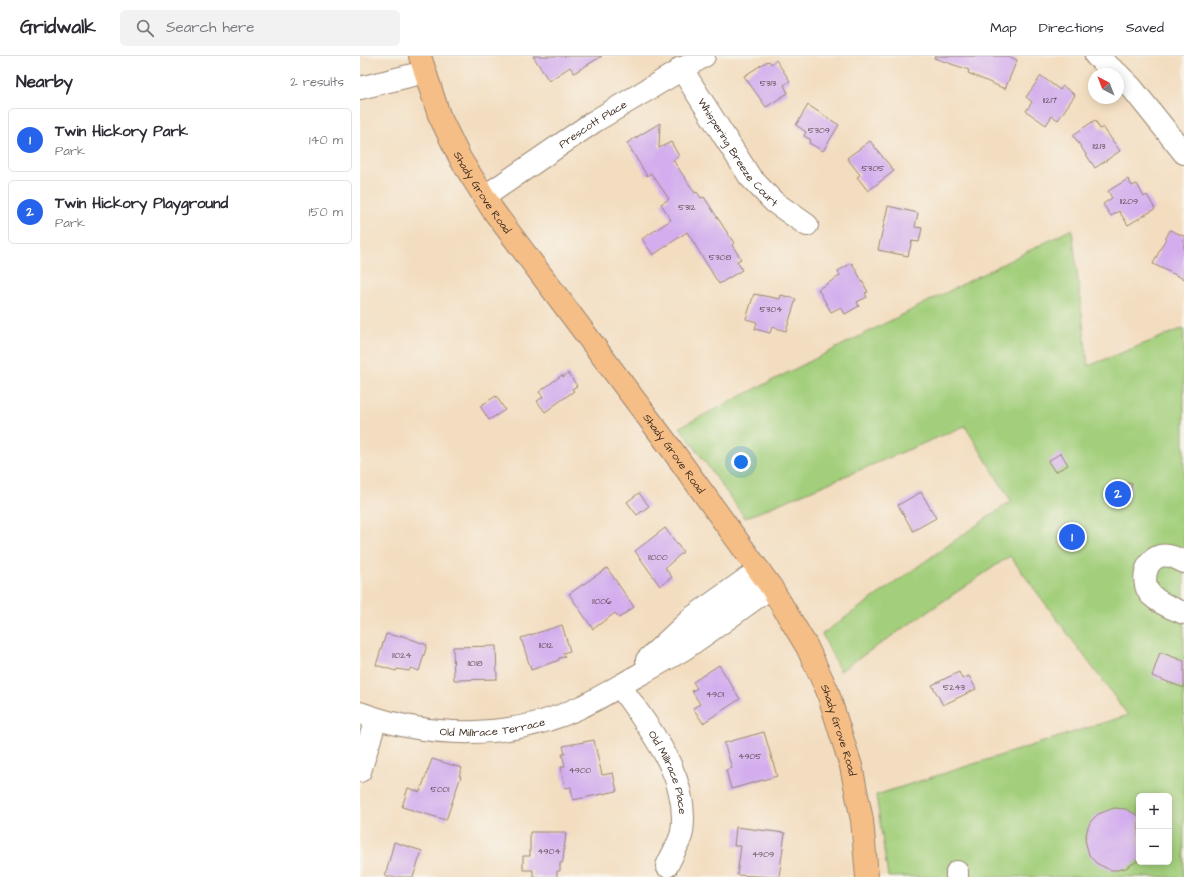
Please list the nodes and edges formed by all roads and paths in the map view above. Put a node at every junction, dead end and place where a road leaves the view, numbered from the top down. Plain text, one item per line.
1 (704, 56) edge
2 (1096, 56) edge
3 (423, 64) edge
4 (682, 68) junction
5 (1111, 68) edge
6 (1124, 80) edge
7 (360, 88) edge
8 (1184, 153) edge
9 (484, 197) junction
10 (807, 225) dead end
11 (1184, 562) edge
12 (765, 579) junction
13 (1184, 613) edge
14 (620, 686) junction
15 (368, 716) edge
16 (360, 771) edge
17 (667, 866) dead end
18 (868, 877) edge

1 - 4 street, Prescott Place
2 - 5 street
3 - 7 street
3 - 9 main road, Shady Grove Road
4 - 9 street, Prescott Place
4 - 10 street, Whispering Breeze Court
6 - 8 street
9 - 12 main road, Shady Grove Road
11 - 13 street
12 - 14 street, Old Millrace Terrace
12 - 18 main road, Shady Grove Road
14 - 15 street, Old Millrace Terrace
14 - 17 street, Old Millrace Place
15 - 16 street

